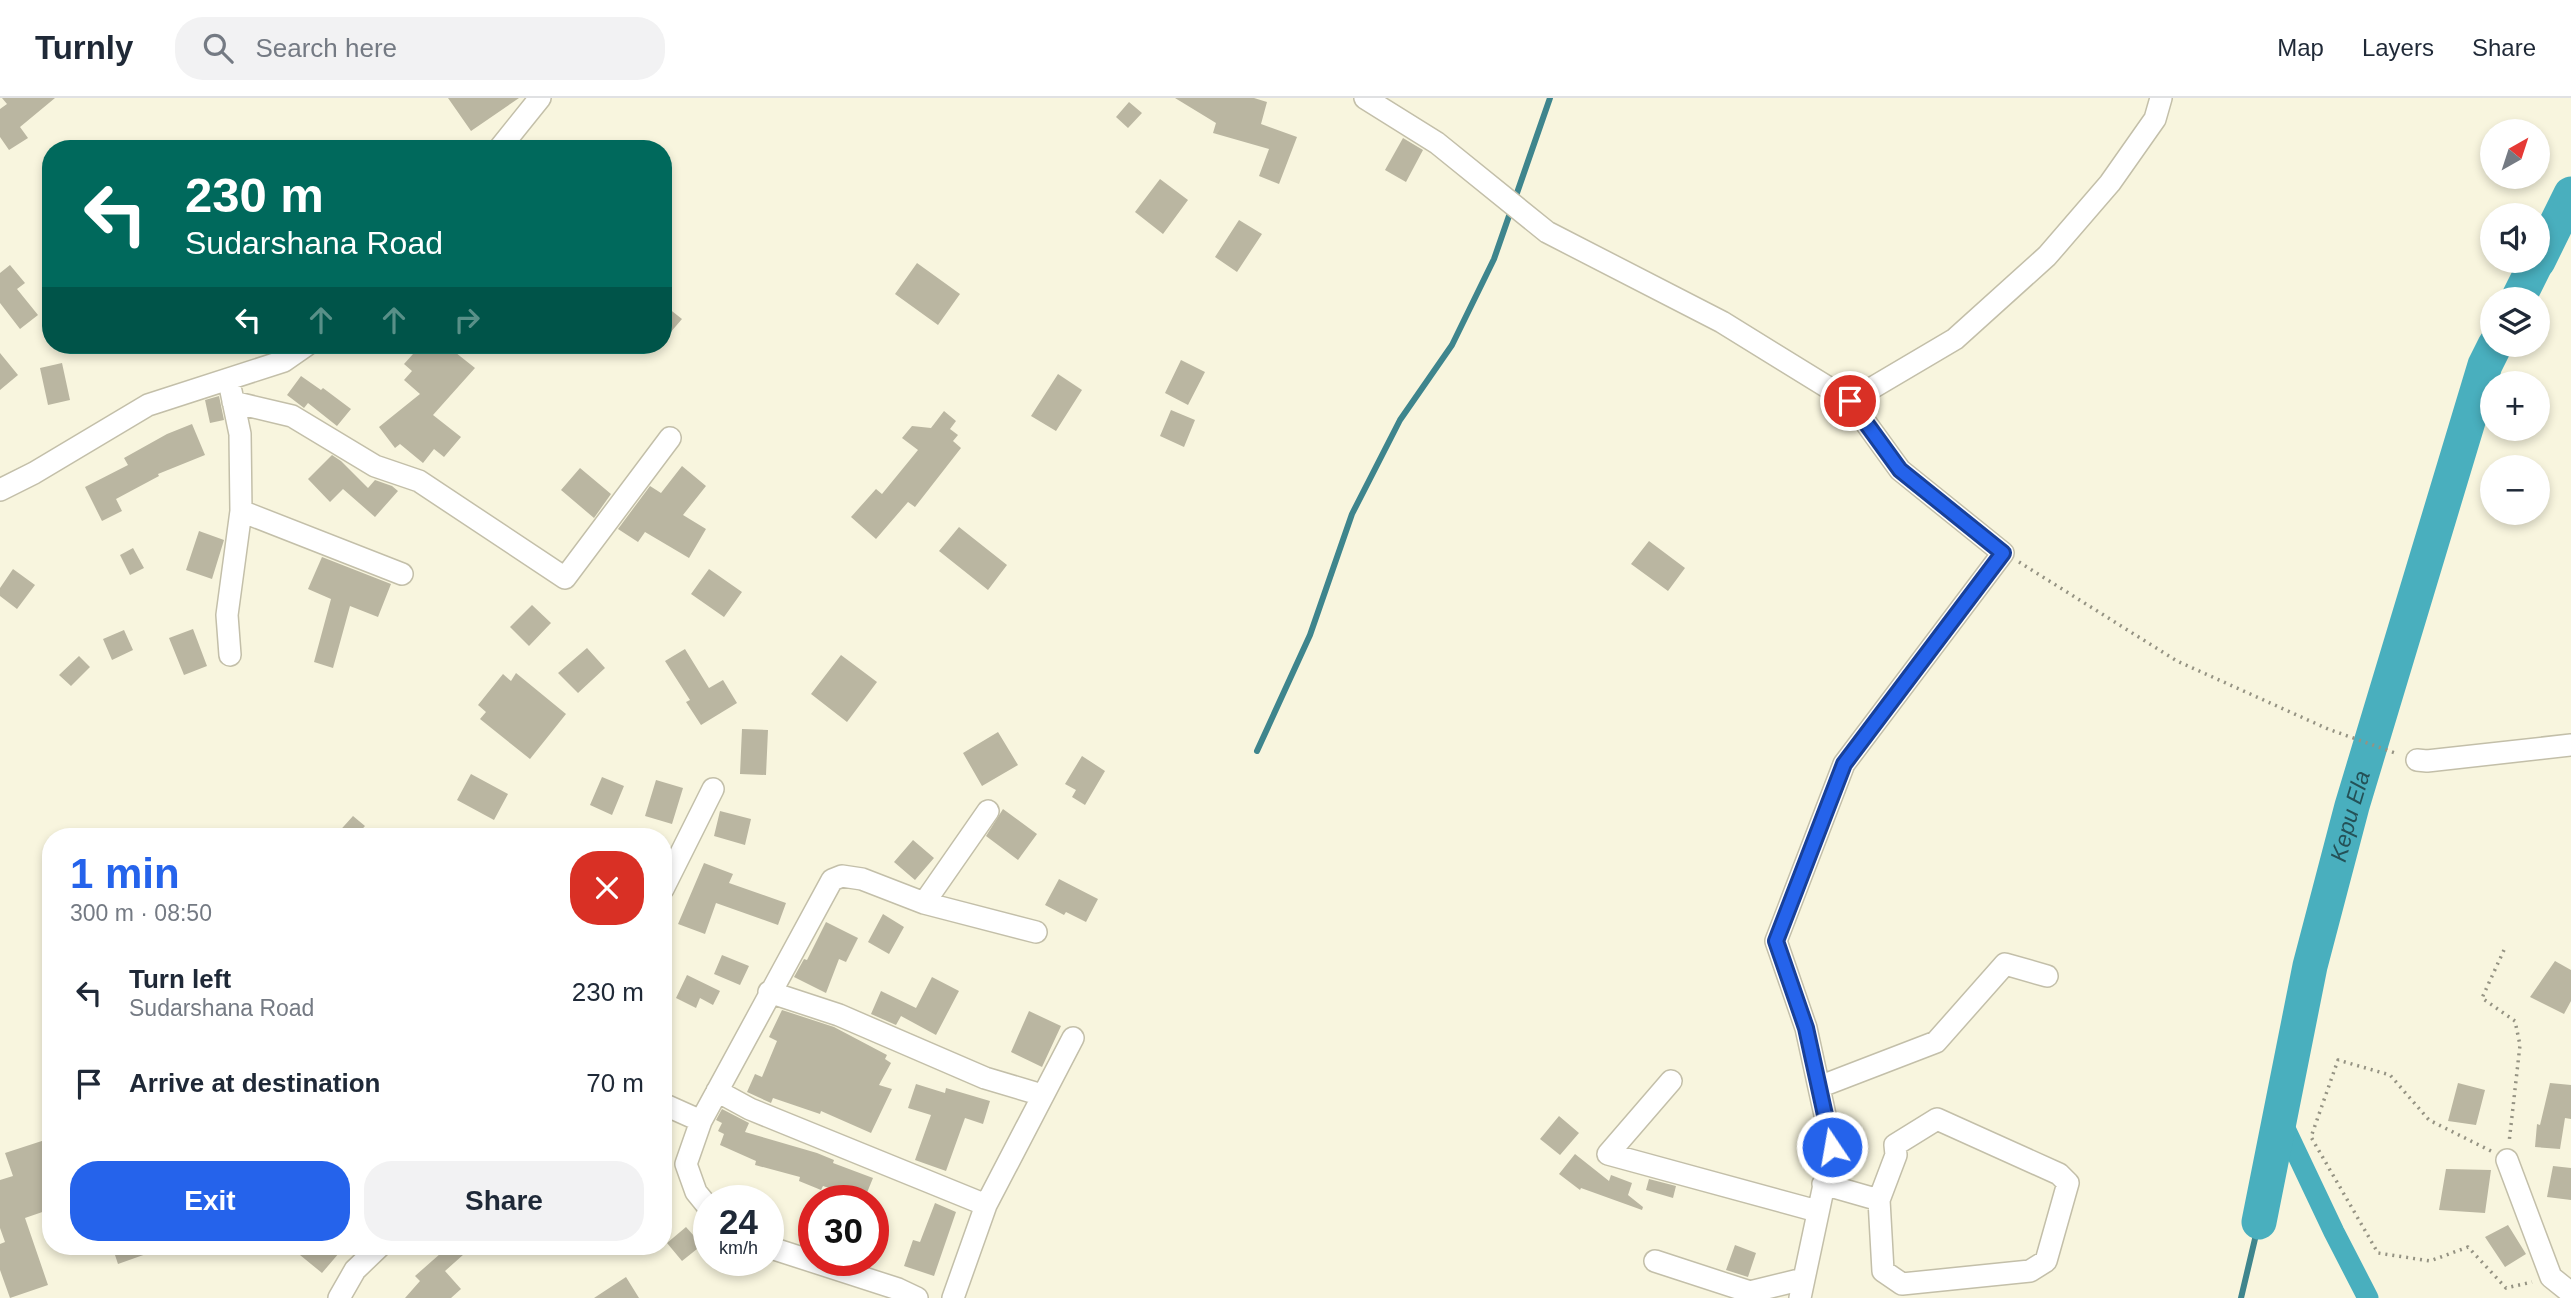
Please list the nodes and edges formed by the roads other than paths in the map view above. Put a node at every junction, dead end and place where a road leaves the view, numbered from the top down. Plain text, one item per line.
1 (540, 98) edge
2 (1365, 98) edge
3 (2161, 98) edge
4 (506, 140) edge
5 (294, 354) edge
6 (228, 379) junction
7 (1850, 401) junction
8 (233, 402) junction
9 (670, 438) dead end
10 (0, 490) edge
11 (240, 511) junction
12 (402, 574) dead end
13 (230, 655) dead end
14 (2571, 745) edge
15 (2417, 760) road end
16 (713, 789) dead end
17 (988, 811) dead end
18 (672, 870) edge
19 (924, 903) junction
20 (1036, 932) dead end
21 (2047, 976) dead end
22 (769, 992) junction
23 (1073, 1038) dead end
24 (1671, 1080) dead end
25 (1819, 1087) junction
26 (717, 1091) junction
27 (1042, 1095) junction
28 (672, 1108) edge
29 (701, 1121) junction
30 (2507, 1160) road end
31 (1823, 1184) junction
32 (694, 1185) edge
33 (1879, 1200) junction
34 (986, 1205) junction
35 (1817, 1211) junction
36 (784, 1252) edge
37 (371, 1255) edge
38 (1656, 1261) dead end
39 (1801, 1289) edge
40 (2571, 1293) edge
41 (339, 1298) edge
42 (917, 1298) edge
43 (953, 1298) edge

1 - 4 street
2 - 7 street
3 - 7 street
5 - 6 street
6 - 8 street
6 - 10 street
7 - 25 street
8 - 9 street
8 - 11 street
11 - 12 street
11 - 13 street
14 - 15 street
16 - 18 street
17 - 19 street
19 - 20 street
19 - 22 street
21 - 25 street
22 - 26 street
22 - 27 street
23 - 27 street
24 - 35 street
25 - 31 street
26 - 29 street
26 - 34 street
27 - 34 street
28 - 29 street
29 - 32 street
30 - 40 street
31 - 33 street
31 - 35 street
33 - 33 street
34 - 43 street
35 - 39 street
36 - 42 street
37 - 41 street
38 - 39 street

